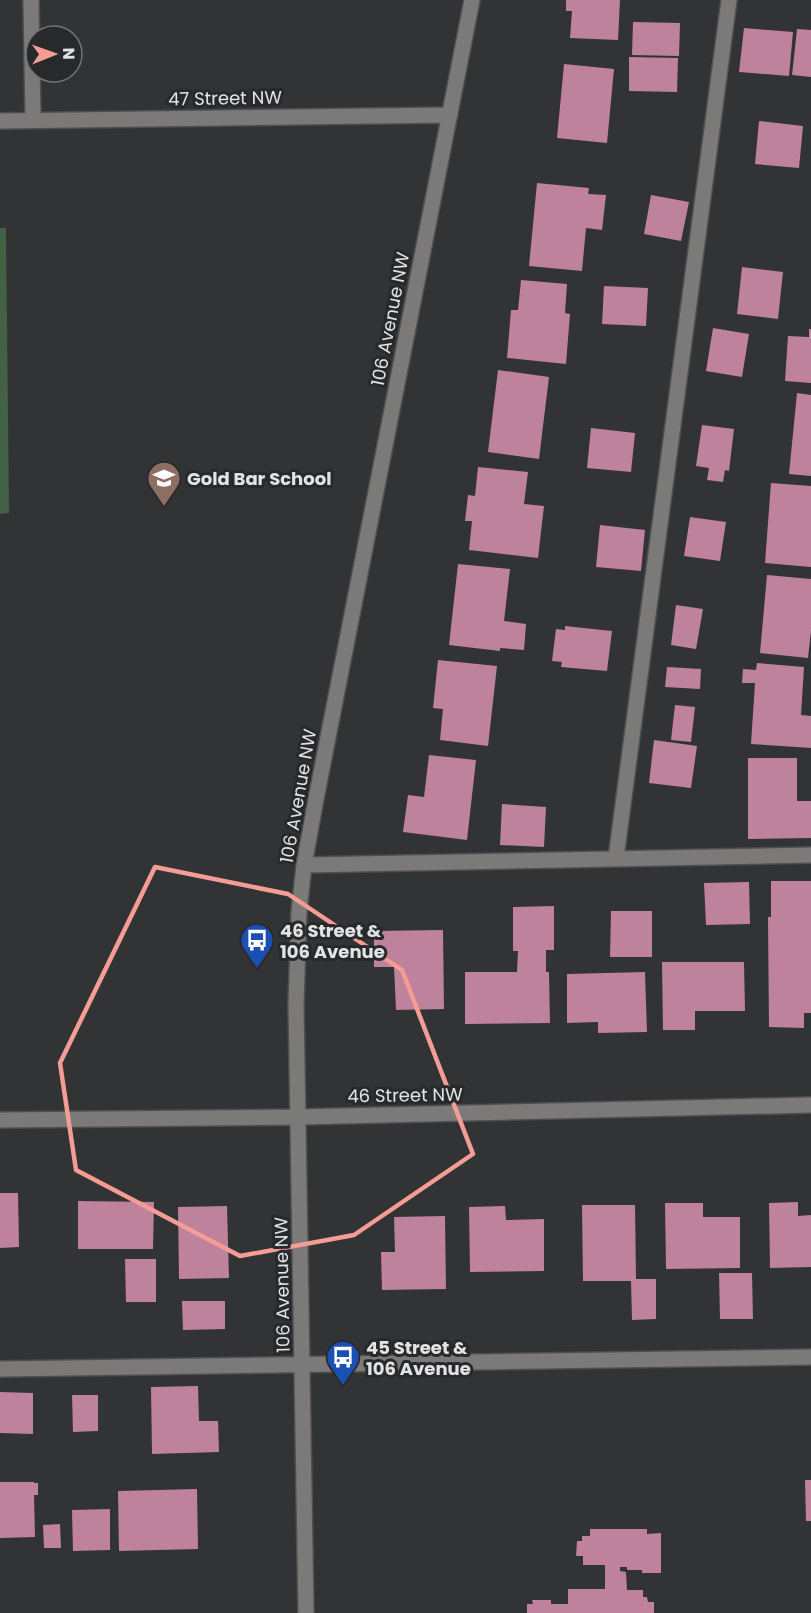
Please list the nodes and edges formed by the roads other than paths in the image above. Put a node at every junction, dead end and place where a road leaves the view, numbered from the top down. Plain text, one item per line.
1 (31, 0) edge
2 (472, 0) edge
3 (729, 0) edge
4 (450, 115) junction
5 (33, 120) junction
6 (0, 121) edge
7 (811, 855) edge
8 (616, 858) junction
9 (304, 865) junction
10 (811, 1105) edge
11 (298, 1117) junction
12 (0, 1120) edge
13 (811, 1358) edge
14 (302, 1366) junction
15 (0, 1369) edge
16 (306, 1613) edge

1 - 5 street
2 - 4 street, 106 Avenue NW
3 - 8 street
4 - 5 street, 47 Street NW
4 - 9 street, 106 Avenue NW
5 - 6 street, 47 Street NW
7 - 8 street
8 - 9 street
9 - 11 street, 106 Avenue NW
10 - 11 street, 46 Street NW
11 - 12 street, 46 Street NW
11 - 14 street, 106 Avenue NW
13 - 14 street
14 - 15 street
14 - 16 street, 106 Avenue NW

